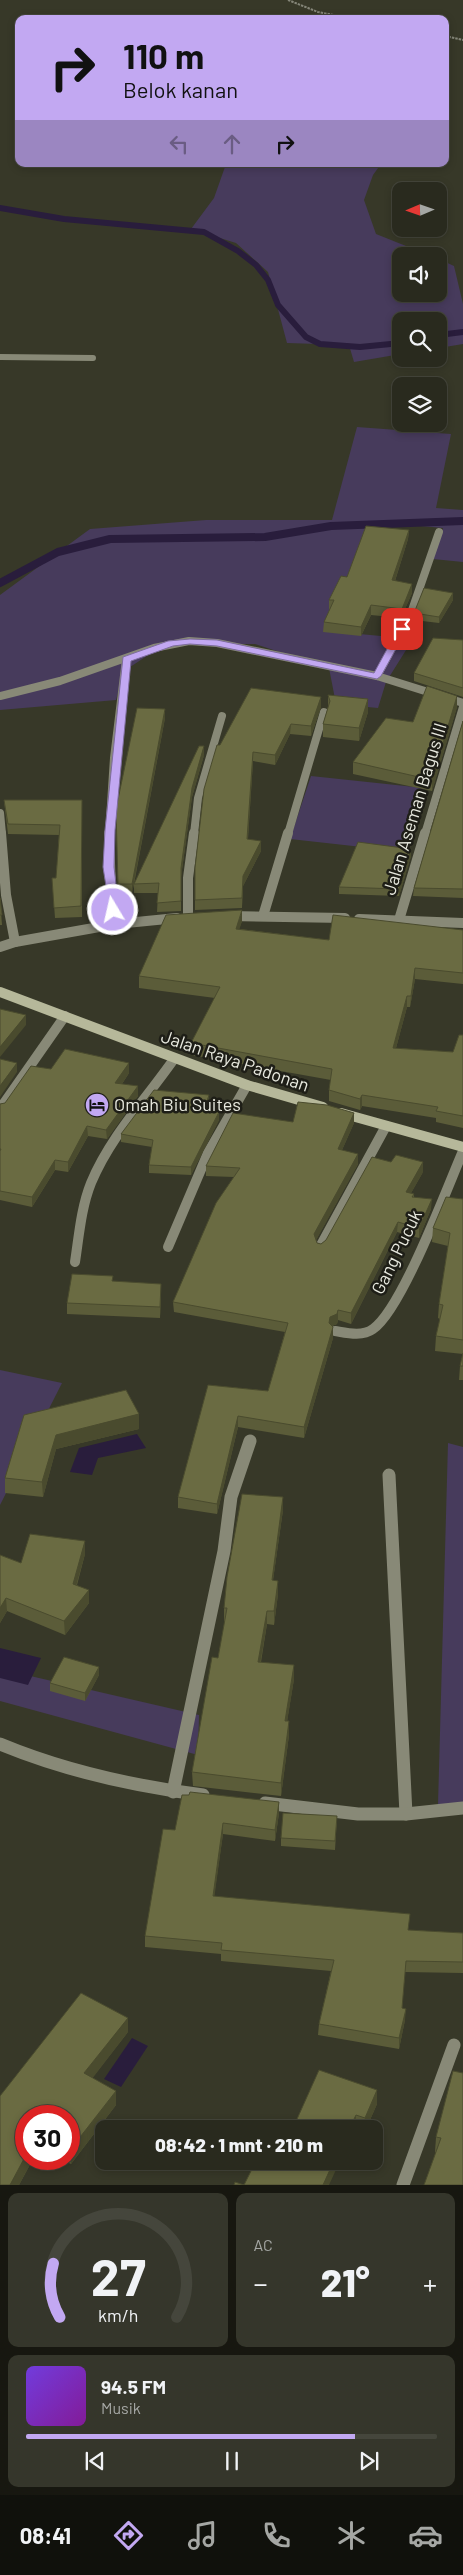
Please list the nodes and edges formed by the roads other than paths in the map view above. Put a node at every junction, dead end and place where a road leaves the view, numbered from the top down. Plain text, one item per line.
1 (0, 357) edge
2 (94, 358) dead end
3 (439, 532) dead end
4 (126, 659) junction
5 (377, 676) junction
6 (0, 696) edge
7 (463, 705) edge
8 (324, 712) dead end
9 (222, 716) dead end
10 (0, 813) edge
11 (216, 916) edge
12 (264, 916) junction
13 (399, 920) junction
14 (463, 923) edge
15 (116, 924) junction
16 (15, 942) junction
17 (0, 947) edge
18 (0, 992) edge
19 (65, 1016) junction
20 (174, 1059) junction
21 (247, 1085) junction
22 (0, 1109) edge
23 (386, 1126) junction
24 (463, 1149) edge
25 (168, 1246) dead end
26 (320, 1247) edge
27 (74, 1262) dead end
28 (335, 1331) edge
29 (250, 1441) dead end
30 (389, 1475) dead end
31 (0, 1744) edge
32 (173, 1792) junction
33 (212, 1796) edge
34 (251, 1801) edge
35 (463, 1808) edge
36 (406, 1814) junction
37 (454, 2045) dead end
38 (403, 2185) edge

1 - 2 street
3 - 5 street
4 - 5 street
4 - 6 street
4 - 15 street
5 - 7 street
7 - 13 street, Jalan Aseman Bagus III
8 - 12 street
9 - 15 street
10 - 16 street
11 - 12 street
12 - 13 street
13 - 14 street
15 - 16 street
16 - 17 street
18 - 19 main road, Jalan Raya Padonan
19 - 20 main road, Jalan Raya Padonan
19 - 22 street
20 - 21 main road, Jalan Raya Padonan
20 - 27 street
21 - 23 main road, Jalan Raya Padonan
21 - 25 street
23 - 24 main road, Jalan Raya Padonan
23 - 26 street
24 - 28 street, Gang Pucuk
29 - 32 street
30 - 36 street
31 - 32 street
32 - 33 street
34 - 36 street
35 - 36 street
37 - 38 street

